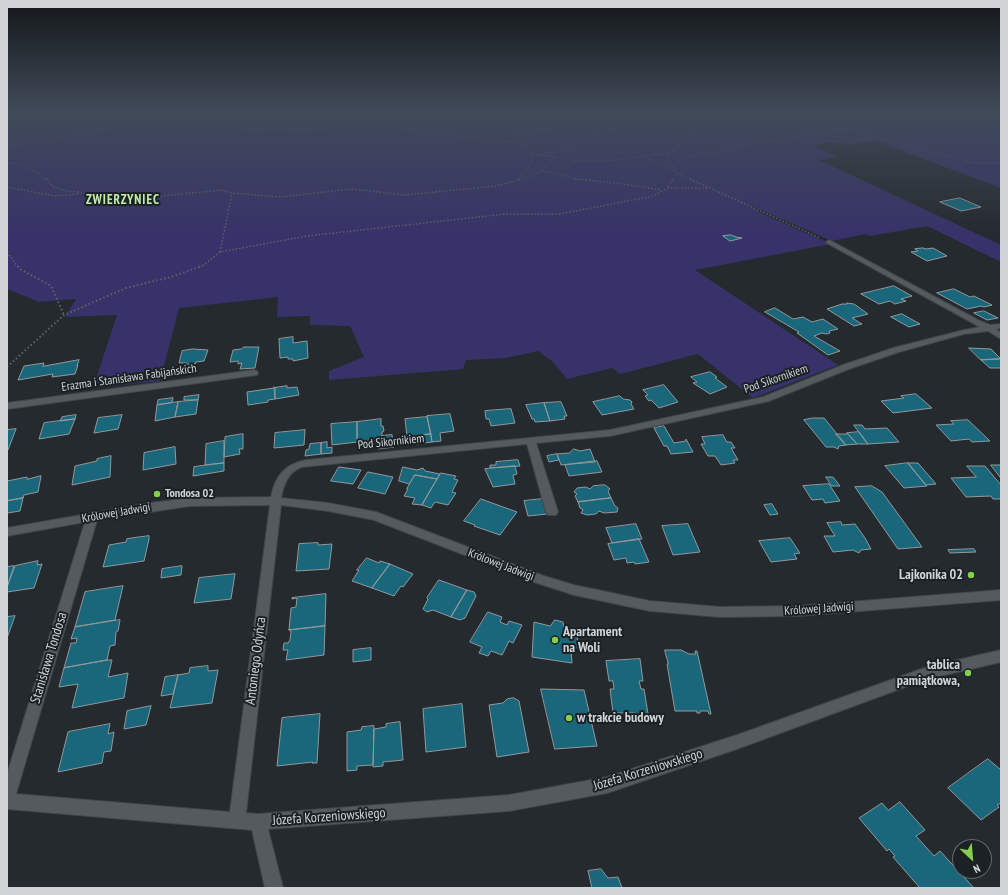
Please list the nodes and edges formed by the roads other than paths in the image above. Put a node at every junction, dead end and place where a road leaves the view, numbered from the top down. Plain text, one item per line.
1 (829, 242) road end
2 (1001, 326) edge
3 (991, 328) junction
4 (1001, 337) edge
5 (254, 373) dead end
6 (7, 406) edge
7 (531, 442) junction
8 (275, 501) junction
9 (552, 512) dead end
10 (92, 517) junction
11 (7, 532) edge
12 (1001, 595) edge
13 (1001, 656) edge
14 (7, 800) edge
15 (237, 821) junction
16 (258, 822) junction
17 (274, 888) edge

1 - 3 street
2 - 3 street, Pod Sikornikiem
3 - 4 street
3 - 7 street, Pod Sikornikiem
5 - 6 street, Erazma i Stanisława Fabijańskich
7 - 8 street, Pod Sikornikiem
7 - 9 street
8 - 10 street, Królowej Jadwigi
8 - 12 street, Królowej Jadwigi
8 - 15 street, Antoniego Odyńca
10 - 11 street, Królowej Jadwigi
10 - 14 street, Stanisława Tondosa
13 - 16 street, Józefa Korzeniowskiego
14 - 15 street, Józefa Korzeniowskiego
15 - 16 street, Józefa Korzeniowskiego
16 - 17 street, Józefa Korzeniowskiego

